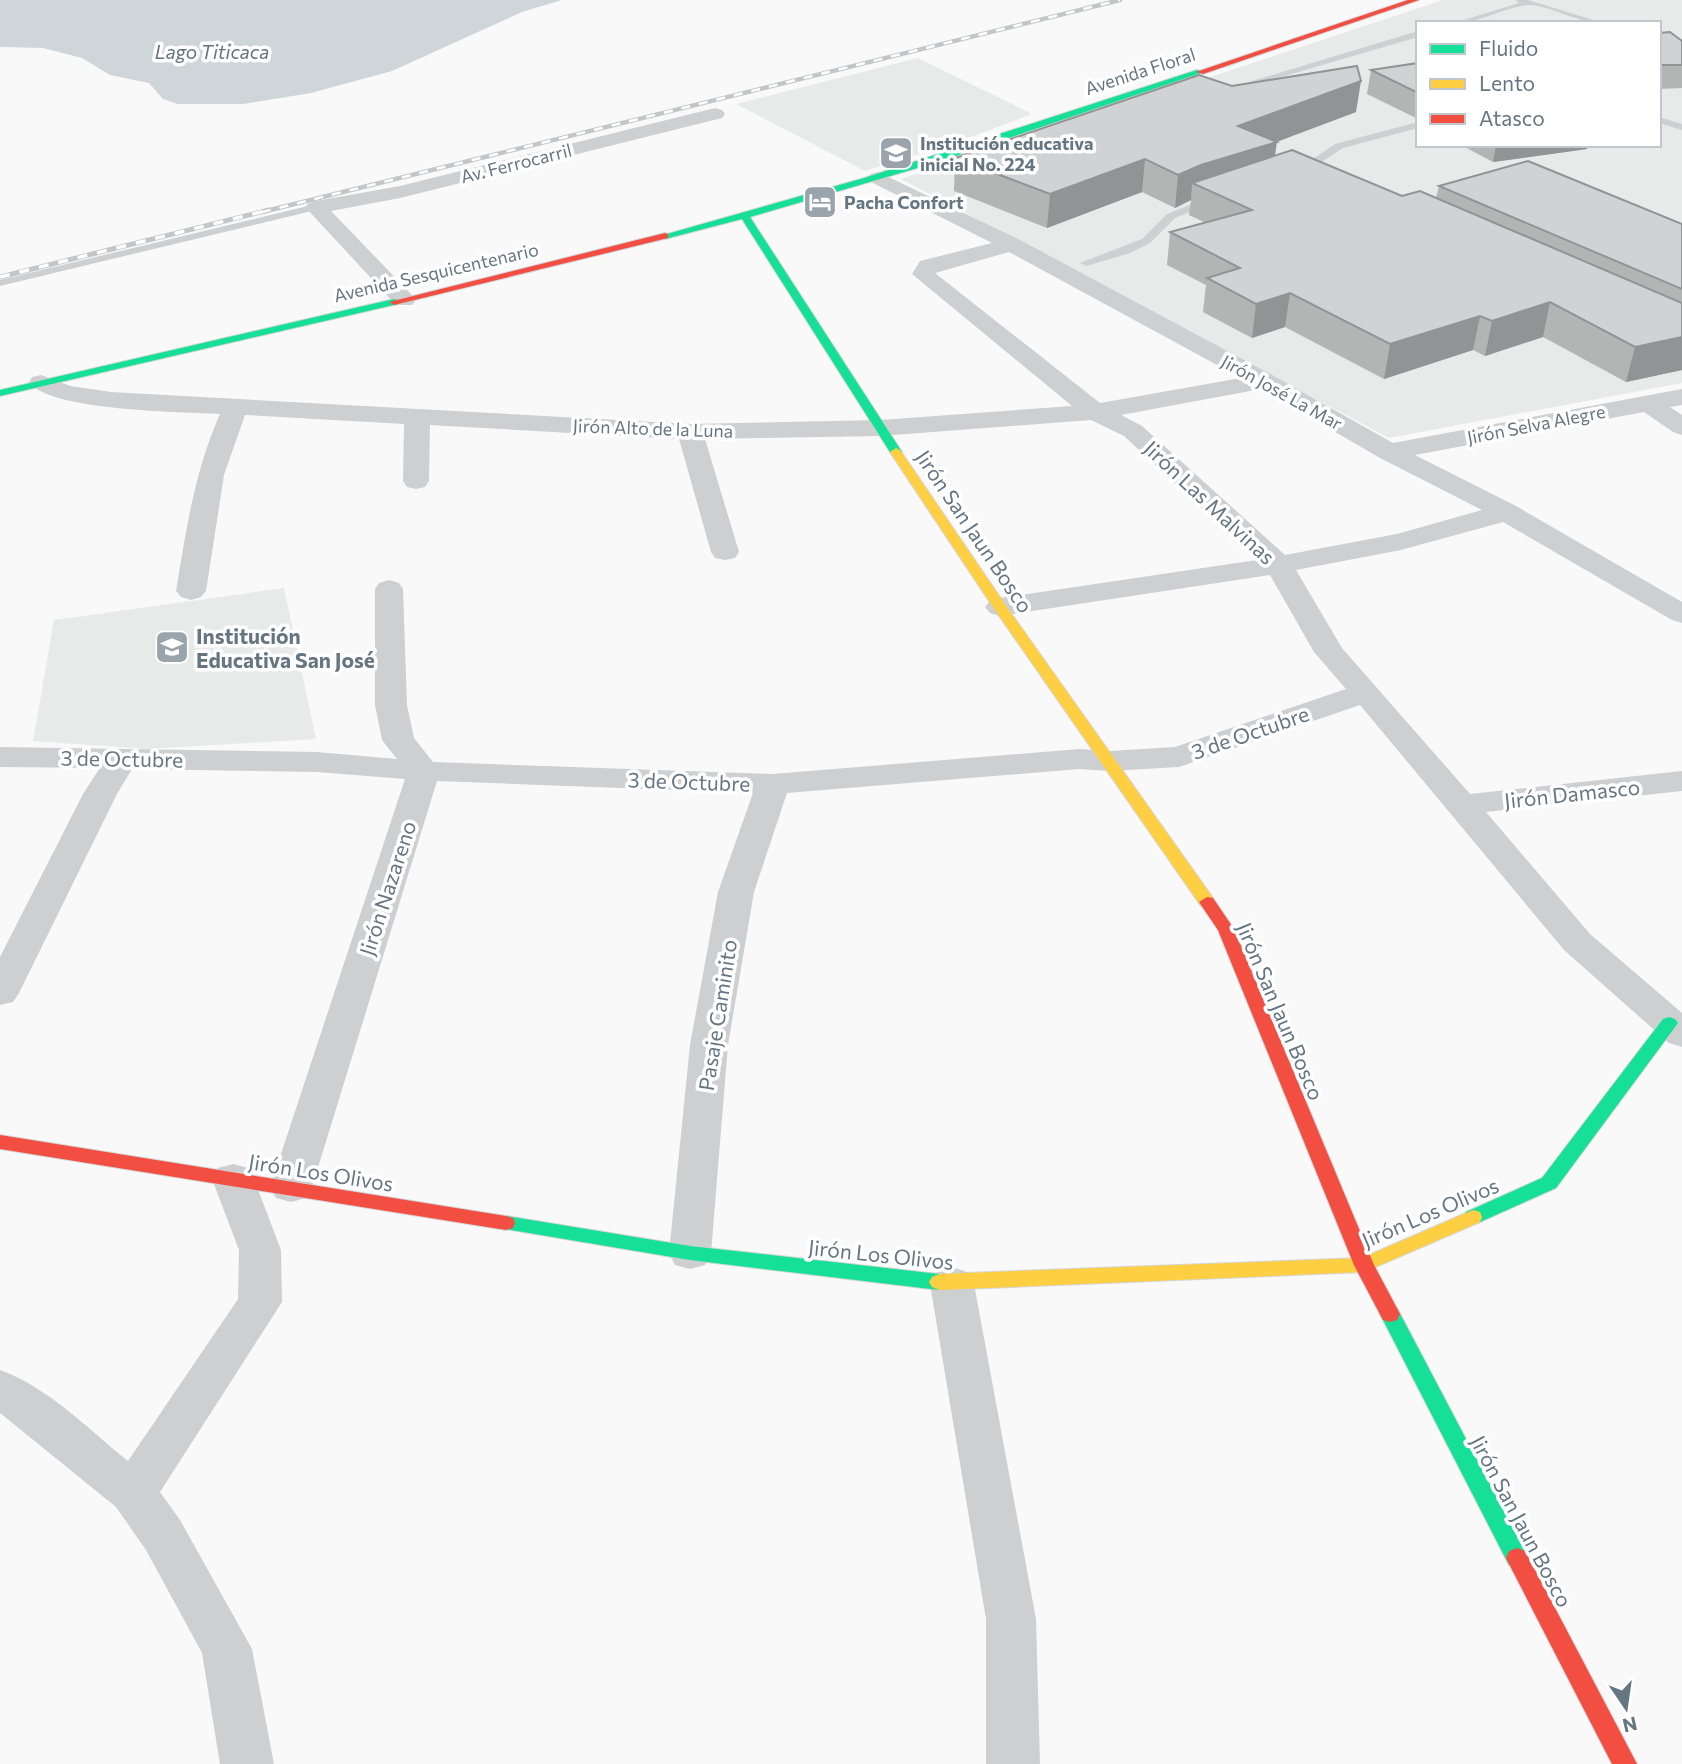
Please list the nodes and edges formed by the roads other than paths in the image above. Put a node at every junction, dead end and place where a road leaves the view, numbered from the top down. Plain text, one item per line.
1 (1415, 0) edge
2 (1524, 1) edge
3 (1464, 21) edge
4 (1592, 21) edge
5 (1416, 35) edge
6 (1234, 88) edge
7 (715, 114) dead end
8 (1661, 121) edge
9 (1416, 126) edge
10 (1682, 127) edge
11 (1302, 171) junction
12 (1290, 175) edge
13 (1315, 175) edge
14 (878, 178) junction
15 (1227, 194) edge
16 (316, 207) junction
17 (745, 217) junction
18 (1012, 245) junction
19 (1086, 263) dead end
20 (0, 283) edge
21 (404, 300) junction
22 (41, 382) junction
23 (1265, 382) junction
24 (0, 393) edge
25 (1682, 397) edge
26 (1648, 403) junction
27 (235, 408) junction
28 (1095, 412) junction
29 (417, 417) junction
30 (1682, 426) edge
31 (880, 428) junction
32 (690, 432) junction
33 (1389, 452) junction
34 (416, 481) dead end
35 (1506, 512) junction
36 (725, 552) dead end
37 (1279, 565) junction
38 (389, 589) dead end
39 (191, 592) dead end
40 (1000, 607) junction
41 (1682, 614) edge
42 (1366, 692) junction
43 (0, 757) edge
44 (123, 758) junction
45 (1110, 761) junction
46 (424, 771) junction
47 (1682, 781) edge
48 (773, 784) junction
49 (1462, 805) junction
50 (0, 993) edge
51 (1676, 1028) edge
52 (0, 1142) edge
53 (233, 1179) junction
54 (291, 1187) junction
55 (690, 1253) junction
56 (1364, 1265) junction
57 (952, 1284) junction
58 (0, 1389) edge
59 (132, 1493) junction
60 (247, 1764) edge
61 (1013, 1764) edge
62 (1625, 1764) edge

1 - 14 street, Avenida Floral
2 - 3 lane
2 - 4 lane
5 - 6 lane
7 - 16 street, Av. Ferrocarril
8 - 10 lane
9 - 11 lane
11 - 12 lane
11 - 13 lane
14 - 17 street, Avenida Sesquicentenario
14 - 18 street, Jirón José La Mar
15 - 19 lane
16 - 20 lane
16 - 21 street
17 - 21 street, Avenida Sesquicentenario
17 - 31 street, Jirón San Jaun Bosco
18 - 23 street, Jirón José La Mar
18 - 28 street, Jirón Las Malvinas
21 - 22 street, Avenida Sesquicentenario
22 - 24 street, Avenida Sesquicentenario
22 - 27 street, Jirón Alto de la Luna
23 - 28 street, Jirón Alto de la Luna
23 - 33 street, Jirón José La Mar
25 - 26 street, Jirón Selva Alegre
26 - 30 street
26 - 33 street, Jirón Selva Alegre
27 - 29 street, Jirón Alto de la Luna
27 - 39 street
28 - 31 street, Jirón Alto de la Luna
28 - 37 street, Jirón Las Malvinas
29 - 32 street, Jirón Alto de la Luna
29 - 34 street
31 - 32 street, Jirón Alto de la Luna
31 - 40 street, Jirón San Jaun Bosco
32 - 36 street
33 - 35 street, Jirón José La Mar
35 - 37 street
35 - 41 street, Jirón José La Mar
37 - 40 street
37 - 42 street, Jirón Las Malvinas
38 - 46 street
40 - 45 street, Jirón San Jaun Bosco
42 - 45 street, 3 de Octubre
42 - 49 street, Jirón Las Malvinas
43 - 44 street, 3 de Octubre
44 - 46 street, 3 de Octubre
44 - 50 street
45 - 48 street, 3 de Octubre
45 - 56 street, Jirón San Jaun Bosco
46 - 48 street, 3 de Octubre
46 - 54 street, Jirón Nazareno
47 - 49 street, Jirón Damasco
48 - 55 street, Pasaje Caminito
49 - 51 street, Jirón Las Malvinas
51 - 56 street, Jirón Los Olivos
52 - 53 street, Jirón Los Olivos
53 - 54 street, Jirón Los Olivos
53 - 59 street
54 - 55 street, Jirón Los Olivos
55 - 57 street, Jirón Los Olivos
56 - 57 street, Jirón Los Olivos
56 - 62 street, Jirón San Jaun Bosco
57 - 61 street
58 - 59 street
59 - 60 street

